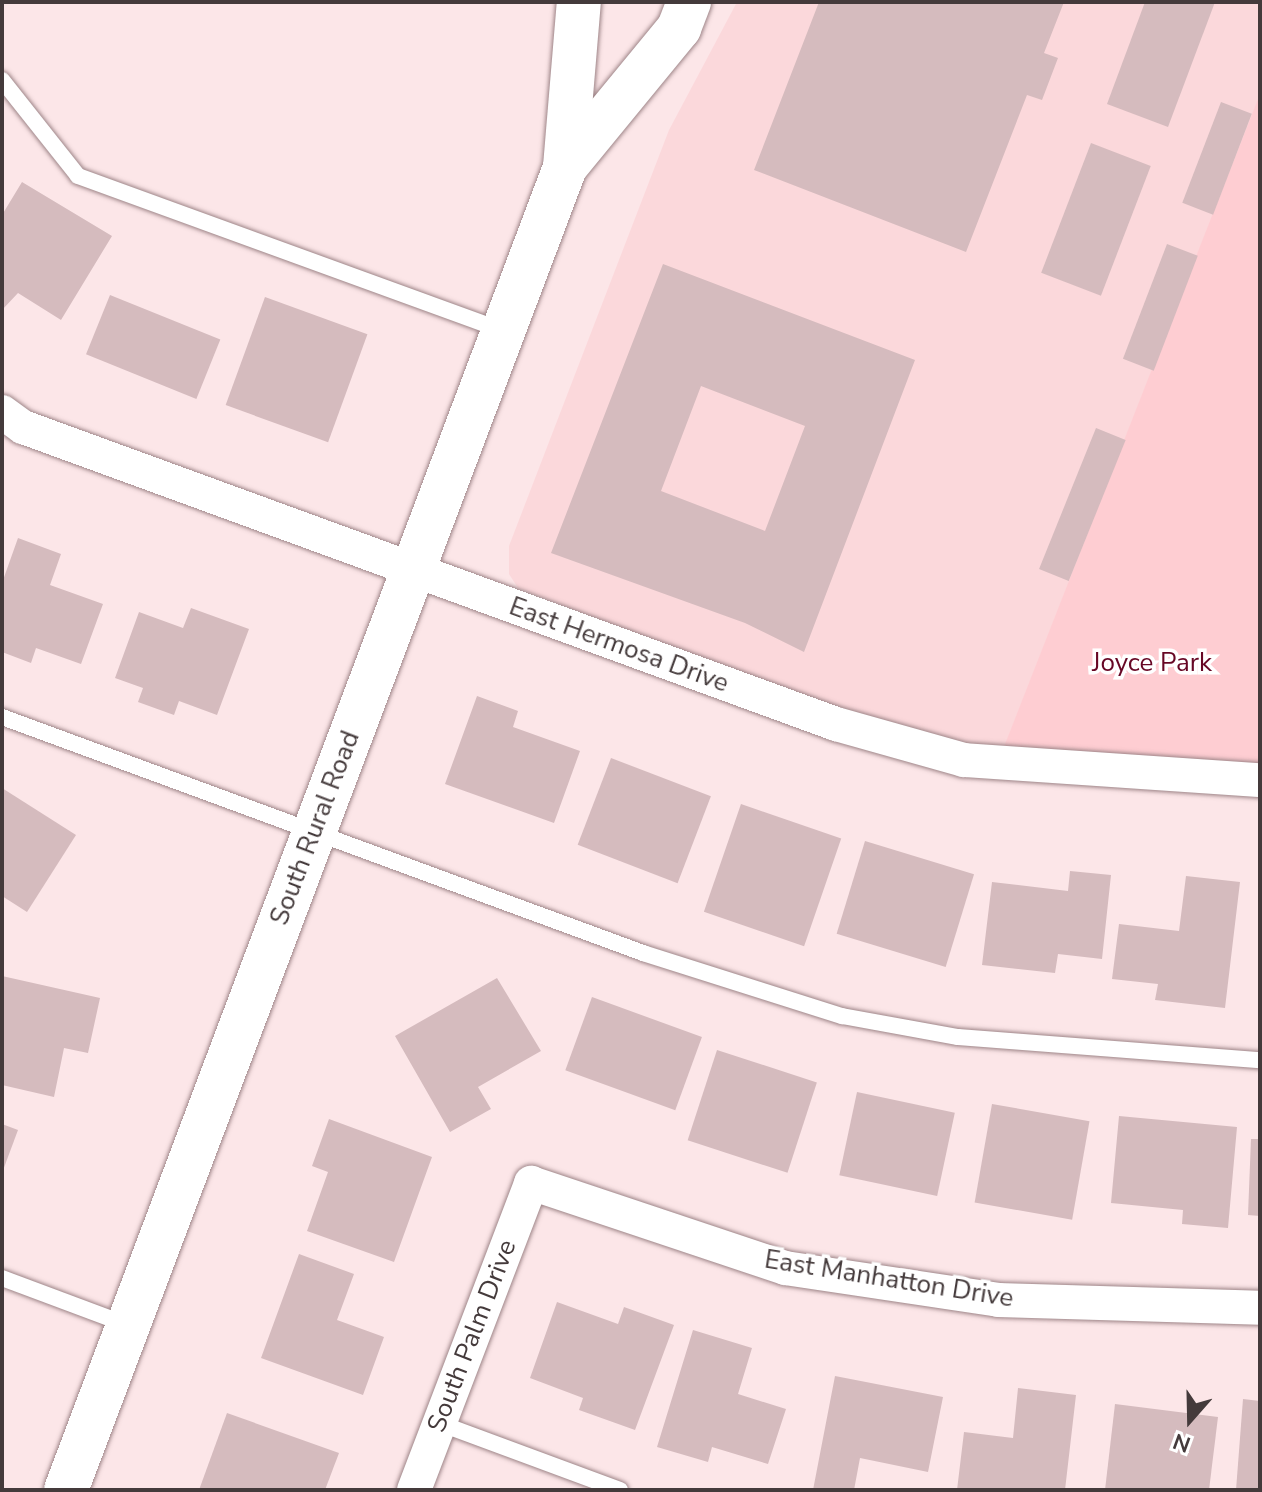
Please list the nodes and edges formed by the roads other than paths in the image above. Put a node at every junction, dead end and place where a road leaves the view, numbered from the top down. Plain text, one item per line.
1 (579, 2) edge
2 (689, 2) edge
3 (2, 80) edge
4 (565, 167) junction
5 (505, 332) junction
6 (2, 412) edge
7 (415, 570) junction
8 (2, 717) edge
9 (1260, 780) edge
10 (314, 830) junction
11 (1260, 1060) edge
12 (531, 1183) joint
13 (2, 1278) edge
14 (1260, 1308) edge
15 (129, 1325) junction
16 (439, 1423) junction
17 (66, 1490) edge
18 (414, 1490) edge
19 (620, 1490) edge

1 - 4 main road, South Rural Road
2 - 4 main road, South Rural Road
3 - 5 lane
4 - 5 main road, South Rural Road
5 - 7 main road, South Rural Road
6 - 7 street, East Hermosa Drive
7 - 9 street, East Hermosa Drive
7 - 10 main road, South Rural Road
8 - 10 lane
10 - 11 lane
10 - 15 main road, South Rural Road
12 - 14 street, East Manhatton Drive
12 - 16 street, South Palm Drive
13 - 15 lane
15 - 17 main road, South Rural Road
16 - 18 street, South Palm Drive
16 - 19 lane

